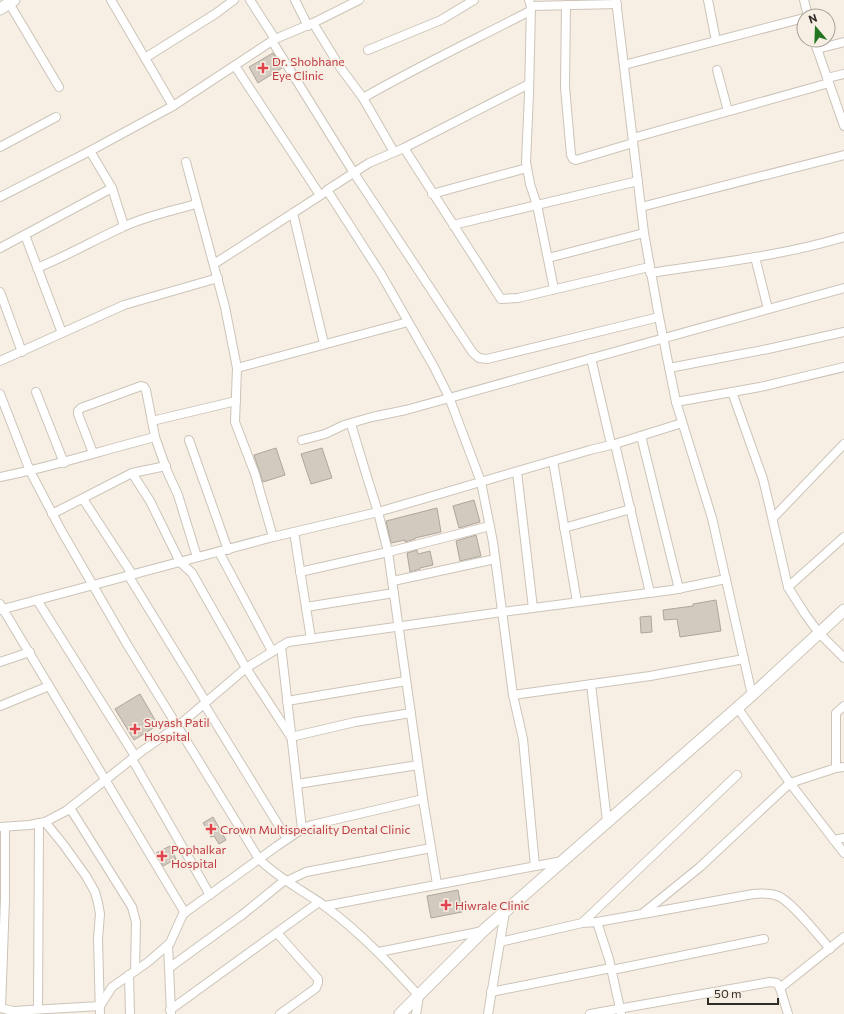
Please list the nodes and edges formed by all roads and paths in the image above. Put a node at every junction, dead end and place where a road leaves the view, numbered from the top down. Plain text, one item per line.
1 (111, 0) edge
2 (234, 0) edge
3 (250, 0) edge
4 (295, 0) edge
5 (359, 0) edge
6 (474, 0) edge
7 (708, 0) edge
8 (616, 2) edge
9 (8, 4) edge
10 (530, 6) edge
11 (566, 6) junction
12 (796, 20) edge
13 (310, 24) junction
14 (274, 40) junction
15 (716, 41) junction
16 (844, 42) edge
17 (817, 49) joint
18 (368, 50) dead end
19 (145, 58) junction
20 (624, 65) junction
21 (235, 66) junction
22 (717, 70) dead end
23 (844, 74) edge
24 (828, 81) junction
25 (529, 84) junction
26 (59, 87) dead end
27 (363, 98) junction
28 (173, 106) junction
29 (841, 108) edge
30 (728, 111) junction
31 (56, 117) dead end
32 (844, 126) edge
33 (633, 141) junction
34 (0, 147) edge
35 (404, 148) junction
36 (90, 151) junction
37 (394, 152) junction
38 (844, 155) edge
39 (186, 162) dead end
40 (527, 168) junction
41 (354, 173) junction
42 (638, 181) junction
43 (112, 188) junction
44 (327, 190) junction
45 (432, 194) junction
46 (320, 195) junction
47 (0, 197) edge
48 (196, 204) junction
49 (537, 206) junction
50 (641, 207) junction
51 (292, 213) junction
52 (454, 225) junction
53 (124, 226) junction
54 (644, 233) junction
55 (25, 235) junction
56 (844, 237) edge
57 (0, 248) edge
58 (754, 257) junction
59 (548, 258) junction
60 (214, 264) junction
61 (37, 268) junction
62 (650, 270) junction
63 (218, 278) junction
64 (844, 288) edge
65 (554, 290) junction
66 (0, 292) edge
67 (768, 309) junction
68 (659, 317) junction
69 (408, 322) junction
70 (844, 332) edge
71 (62, 333) junction
72 (663, 338) junction
73 (324, 344) junction
74 (22, 352) junction
75 (590, 358) junction
76 (0, 361) edge
77 (844, 367) edge
78 (237, 368) junction
79 (669, 368) junction
80 (36, 392) dead end
81 (732, 392) junction
82 (0, 394) edge
83 (449, 398) junction
84 (236, 401) junction
85 (676, 402) junction
86 (152, 421) junction
87 (682, 423) junction
88 (351, 424) junction
89 (641, 436) junction
90 (155, 437) junction
91 (188, 440) dead end
92 (302, 440) dead end
93 (613, 444) junction
94 (844, 444) edge
95 (93, 454) junction
96 (553, 461) junction
97 (64, 463) junction
98 (166, 466) junction
99 (30, 471) junction
100 (517, 472) junction
101 (132, 473) junction
102 (0, 477) edge
103 (481, 482) junction
104 (83, 499) junction
105 (631, 509) junction
106 (378, 512) junction
107 (52, 514) junction
108 (773, 518) junction
109 (490, 526) junction
110 (564, 528) junction
111 (294, 532) junction
112 (273, 537) junction
113 (844, 538) edge
114 (228, 550) junction
115 (219, 552) junction
116 (388, 552) junction
117 (197, 557) junction
118 (495, 559) junction
119 (180, 562) junction
120 (300, 572) junction
121 (130, 575) junction
122 (726, 579) junction
123 (393, 581) junction
124 (92, 585) junction
125 (788, 587) junction
126 (679, 588) junction
127 (394, 593) junction
128 (650, 593) junction
129 (37, 600) junction
130 (577, 602) junction
131 (1, 607) edge
132 (306, 607) junction
133 (533, 608) junction
134 (844, 610) edge
135 (502, 612) junction
136 (399, 626) junction
137 (820, 633) junction
138 (311, 639) junction
139 (281, 646) junction
140 (272, 651) junction
141 (30, 652) junction
142 (844, 658) edge
143 (744, 659) junction
144 (0, 662) edge
145 (246, 668) junction
146 (406, 681) junction
147 (591, 684) junction
148 (49, 686) junction
149 (513, 695) junction
150 (752, 695) junction
151 (287, 701) junction
152 (205, 703) junction
153 (0, 706) edge
154 (844, 706) edge
155 (738, 707) junction
156 (411, 712) junction
157 (178, 726) junction
158 (291, 737) junction
159 (133, 758) junction
160 (418, 765) junction
161 (840, 767) edge
162 (737, 775) dead end
163 (105, 779) junction
164 (790, 783) junction
165 (297, 784) junction
166 (423, 799) junction
167 (70, 808) junction
168 (608, 821) junction
169 (42, 823) junction
170 (2, 827) edge
171 (302, 829) junction
172 (844, 838) edge
173 (287, 839) junction
174 (834, 840) junction
175 (431, 848) junction
176 (844, 853) edge
177 (259, 859) junction
178 (562, 861) junction
179 (535, 866) junction
180 (286, 881) junction
181 (437, 884) junction
182 (210, 895) junction
183 (322, 904) junction
184 (505, 912) junction
185 (185, 913) junction
186 (642, 914) junction
187 (597, 922) junction
188 (582, 923) junction
189 (483, 931) junction
190 (277, 933) junction
191 (844, 937) edge
192 (764, 939) dead end
193 (500, 942) junction
194 (168, 944) junction
195 (830, 948) junction
196 (379, 952) junction
197 (169, 968) junction
198 (611, 969) junction
199 (132, 973) junction
200 (780, 988) junction
201 (491, 992) junction
202 (419, 996) junction
203 (1, 1008) edge
204 (100, 1010) edge
205 (41, 1011) edge
206 (621, 1011) edge
207 (13, 1012) edge
208 (170, 1012) edge
209 (130, 1014) edge
210 (280, 1014) edge
211 (400, 1014) edge
212 (416, 1014) edge
213 (488, 1014) edge
214 (590, 1014) edge
215 (788, 1014) edge

1 - 19 street
2 - 19 street
3 - 14 street
4 - 13 street
5 - 13 street
6 - 18 street
7 - 15 street
8 - 11 street
8 - 20 street
9 - 26 street
10 - 11 street
10 - 25 street
10 - 27 street
11 - 33 street
12 - 15 street
13 - 14 street
13 - 27 street
14 - 21 street
14 - 41 street
15 - 20 street
16 - 17 street
17 - 24 street
19 - 28 street
20 - 33 street
21 - 28 street
21 - 46 street
22 - 30 street
23 - 24 street
24 - 29 street
24 - 30 street
25 - 35 street
25 - 40 street
27 - 37 street
28 - 36 street
29 - 32 street
30 - 33 street
31 - 34 street
33 - 42 street
35 - 37 street
35 - 45 street
36 - 43 street
36 - 47 street
37 - 41 street
38 - 50 street
39 - 48 street
40 - 45 street
40 - 49 street
41 - 44 street
41 - 68 street
42 - 49 street
42 - 50 street
43 - 53 street
43 - 55 street
44 - 46 street
44 - 69 street
45 - 52 street
46 - 51 street
48 - 53 street
48 - 60 street
49 - 52 street
49 - 59 street
50 - 54 street
51 - 60 street
51 - 73 street
52 - 65 street
53 - 61 street
54 - 59 street
54 - 62 street
55 - 57 street
55 - 61 street
56 - 58 street
58 - 62 street
58 - 67 street
59 - 65 street
60 - 63 street
61 - 71 street
62 - 65 street
62 - 68 street
63 - 71 street
63 - 78 street
64 - 67 street
66 - 74 street
67 - 72 street
68 - 72 street
69 - 73 street
69 - 83 street
70 - 79 street
71 - 74 street
72 - 75 street
72 - 79 street
73 - 78 street
74 - 76 street
75 - 83 street
75 - 93 street
77 - 81 street
78 - 84 street
79 - 85 street
80 - 97 street
81 - 85 street
81 - 108 street
82 - 99 street
83 - 88 street
83 - 103 street
84 - 86 street
84 - 112 street
85 - 87 street
86 - 90 street
86 - 95 street
87 - 89 street
87 - 122 street
88 - 92 street
88 - 106 street
89 - 93 street
89 - 126 street
90 - 95 street
90 - 98 street
91 - 114 street
93 - 96 street
93 - 105 street
94 - 108 street
95 - 97 street
96 - 100 street
96 - 110 street
97 - 99 street
98 - 101 street
98 - 117 street
99 - 102 street
99 - 107 street
100 - 103 street
100 - 133 street
101 - 104 street
101 - 119 street
103 - 106 street
103 - 109 street
104 - 107 street
104 - 121 street
105 - 110 street
105 - 128 street
106 - 111 street
106 - 116 street
107 - 124 street
108 - 125 street
109 - 116 street
109 - 118 street
110 - 130 street
111 - 112 street
111 - 120 street
112 - 114 street
113 - 125 street
114 - 115 street
115 - 117 street
115 - 140 street
116 - 120 street
116 - 123 street
117 - 119 street
118 - 123 street
118 - 135 street
119 - 121 street
119 - 145 street
120 - 132 street
121 - 124 street
121 - 152 street
122 - 126 street
122 - 143 street
123 - 127 street
124 - 129 street
124 - 157 street
125 - 137 street
126 - 128 street
127 - 132 street
127 - 136 street
128 - 130 street
129 - 131 street
129 - 159 street
130 - 133 street
131 - 141 street
132 - 138 street
133 - 135 street
134 - 137 street
135 - 136 street
135 - 149 street
136 - 138 street
136 - 146 street
137 - 142 street
137 - 150 street
138 - 139 street
139 - 140 street
139 - 151 street
140 - 145 street
141 - 144 street
141 - 148 street
143 - 147 street
143 - 150 street
145 - 152 street
145 - 158 street
146 - 151 street
146 - 156 street
147 - 149 street
147 - 168 street
148 - 153 street
148 - 163 street
149 - 179 street
150 - 155 street
151 - 158 street
152 - 157 street
152 - 173 street
154 - 161 street
155 - 164 street
155 - 168 street
156 - 158 street
156 - 160 street
157 - 159 street
157 - 177 street
158 - 165 street
159 - 163 street
159 - 182 street
160 - 165 street
160 - 166 street
161 - 164 street
162 - 188 street
163 - 167 street
163 - 185 street
164 - 174 street
164 - 186 street
165 - 171 street
166 - 171 street
166 - 175 street
167 - 169 street
167 - 199 street
168 - 178 street
169 - 170 street
169 - 204 street
169 - 205 street
170 - 203 street
171 - 173 street
172 - 174 street
173 - 177 street
174 - 176 street
175 - 180 street
175 - 181 street
177 - 180 street
177 - 182 street
178 - 179 street
178 - 184 street
179 - 181 street
180 - 183 street
180 - 197 street
181 - 183 street
182 - 185 street
183 - 190 street
183 - 196 street
184 - 189 street
184 - 193 street
185 - 194 street
186 - 187 street
186 - 195 street
187 - 188 street
187 - 198 street
188 - 193 street
189 - 196 street
189 - 202 street
190 - 208 street
190 - 210 street
191 - 195 street
192 - 198 street
193 - 201 street
194 - 197 street
194 - 199 street
195 - 200 street
196 - 202 street
197 - 208 street
198 - 201 street
198 - 206 street
199 - 204 street
199 - 209 street
200 - 206 street
200 - 215 street
201 - 213 street
202 - 211 street
202 - 212 street
203 - 207 street
204 - 205 street
205 - 207 street
206 - 214 street

